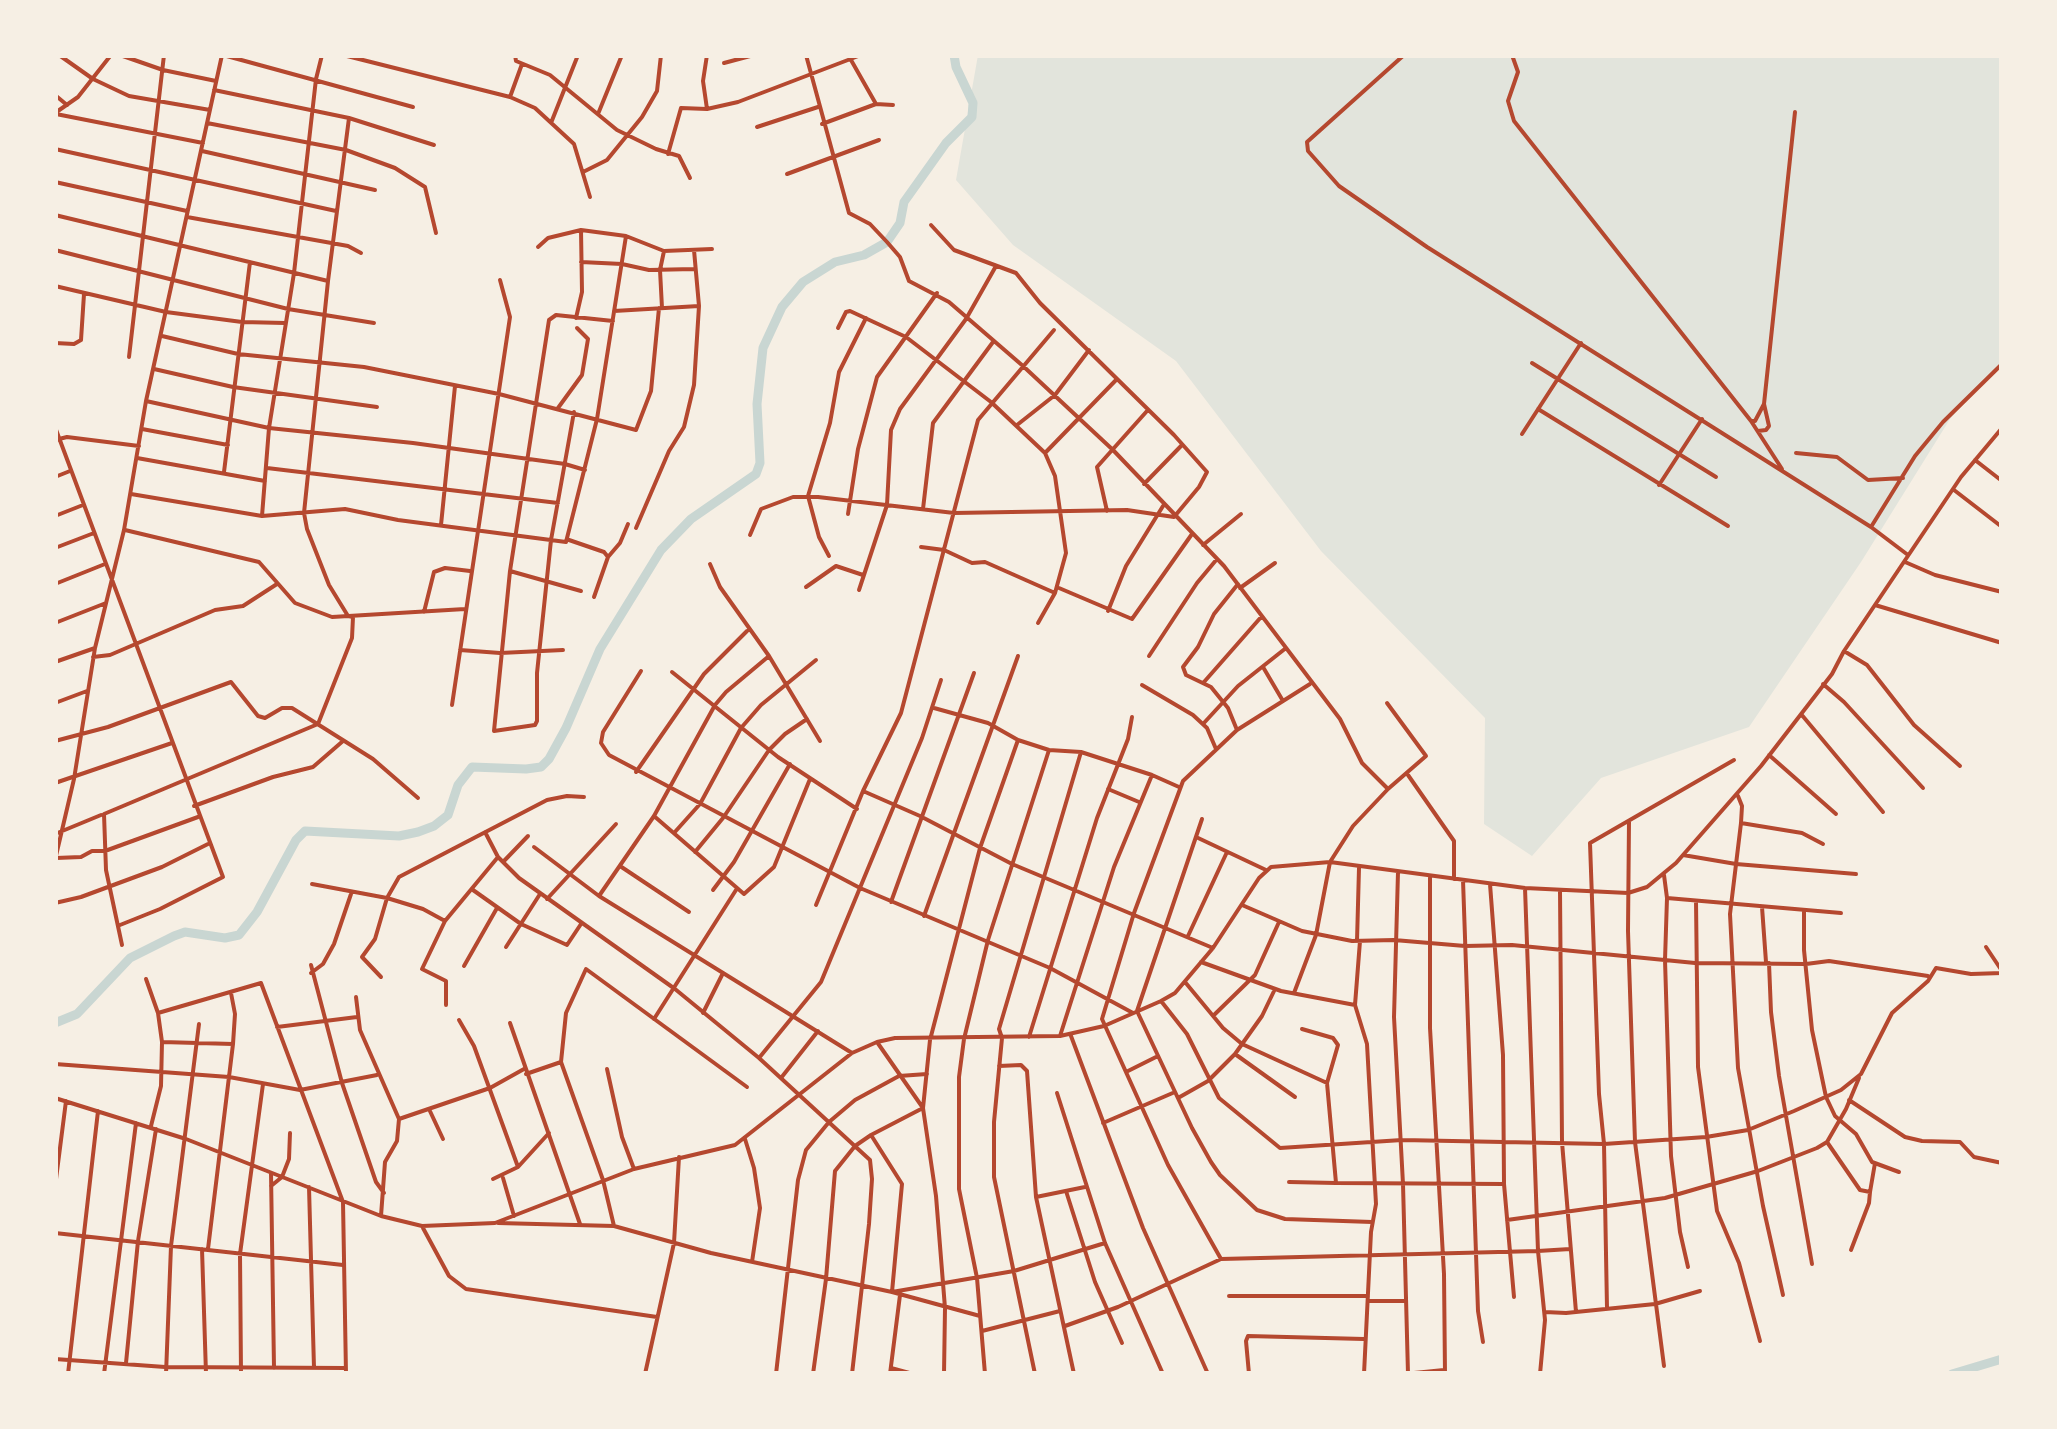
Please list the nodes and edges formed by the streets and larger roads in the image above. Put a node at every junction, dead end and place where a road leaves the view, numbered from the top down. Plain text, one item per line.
1 (58, 55) edge
2 (111, 55) edge
3 (120, 55) edge
4 (164, 55) edge
5 (222, 55) edge
6 (268, 55) edge
7 (322, 55) edge
8 (343, 55) edge
9 (515, 55) edge
10 (578, 55) edge
11 (622, 55) edge
12 (661, 55) edge
13 (707, 55) edge
14 (754, 55) edge
15 (806, 55) edge
16 (861, 55) edge
17 (1404, 55) edge
18 (1512, 55) edge
19 (850, 60) junction
20 (724, 63) dead end
21 (522, 64) junction
22 (265, 66) junction
23 (162, 70) junction
24 (810, 74) junction
25 (92, 79) junction
26 (316, 79) junction
27 (216, 81) junction
28 (566, 88) junction
29 (214, 90) junction
30 (55, 95) edge
31 (510, 97) junction
32 (159, 102) junction
33 (876, 104) junction
34 (67, 105) junction
35 (893, 105) dead end
36 (413, 107) dead end
37 (818, 107) junction
38 (707, 108) junction
39 (210, 110) junction
40 (312, 110) junction
41 (1795, 112) dead end
42 (55, 114) edge
43 (598, 114) junction
44 (349, 118) junction
45 (207, 123) junction
46 (551, 123) junction
47 (822, 124) junction
48 (757, 127) dead end
49 (155, 135) junction
50 (628, 136) junction
51 (879, 140) dead end
52 (203, 144) junction
53 (309, 144) junction
54 (434, 146) dead end
55 (55, 149) edge
56 (202, 150) junction
57 (346, 150) junction
58 (668, 154) junction
59 (832, 158) junction
60 (150, 169) junction
61 (583, 172) junction
62 (307, 174) junction
63 (786, 174) dead end
64 (690, 178) dead end
65 (195, 179) junction
66 (342, 181) junction
67 (55, 182) edge
68 (375, 190) dead end
69 (590, 197) dead end
70 (146, 203) junction
71 (302, 205) junction
72 (336, 211) junction
73 (188, 214) junction
74 (55, 215) edge
75 (931, 225) dead end
76 (581, 230) junction
77 (436, 233) dead end
78 (626, 236) junction
79 (143, 237) junction
80 (298, 237) junction
81 (333, 245) junction
82 (181, 246) junction
83 (538, 247) dead end
84 (712, 249) dead end
85 (55, 250) edge
86 (694, 250) junction
87 (664, 251) junction
88 (361, 253) dead end
89 (250, 262) junction
90 (580, 262) junction
91 (622, 264) junction
92 (997, 264) junction
93 (694, 269) junction
94 (140, 270) junction
95 (660, 270) junction
96 (294, 273) junction
97 (175, 279) junction
98 (500, 280) dead end
99 (328, 281) junction
100 (55, 286) edge
101 (937, 293) junction
102 (84, 294) junction
103 (245, 298) junction
104 (134, 305) junction
105 (699, 306) junction
106 (660, 308) junction
107 (288, 309) junction
108 (614, 311) junction
109 (166, 312) junction
110 (326, 317) junction
111 (576, 318) junction
112 (866, 318) junction
113 (966, 319) junction
114 (613, 320) junction
115 (242, 322) junction
116 (285, 323) junction
117 (374, 323) dead end
118 (577, 328) dead end
119 (838, 328) dead end
120 (1054, 330) dead end
121 (162, 336) junction
122 (906, 337) junction
123 (55, 342) edge
124 (993, 342) junction
125 (1581, 343) junction
126 (1089, 350) junction
127 (238, 354) junction
128 (129, 357) dead end
129 (280, 358) junction
130 (935, 358) junction
131 (320, 362) junction
132 (1532, 363) dead end
133 (2002, 364) edge
134 (1023, 366) junction
135 (154, 368) junction
136 (963, 379) junction
137 (1117, 380) junction
138 (1557, 380) junction
139 (455, 386) junction
140 (233, 387) junction
141 (274, 394) junction
142 (499, 394) junction
143 (1055, 395) junction
144 (315, 400) junction
145 (146, 402) junction
146 (991, 402) junction
147 (536, 404) junction
148 (1764, 404) junction
149 (376, 407) dead end
150 (558, 408) junction
151 (1538, 409) junction
152 (1147, 411) junction
153 (574, 412) junction
154 (597, 419) junction
155 (1702, 419) junction
156 (1080, 420) junction
157 (230, 421) junction
158 (1751, 421) junction
159 (1017, 425) junction
160 (55, 427) edge
161 (269, 428) junction
162 (142, 429) junction
163 (1758, 431) junction
164 (2001, 431) edge
165 (311, 434) junction
166 (1522, 434) dead end
167 (57, 439) edge
168 (228, 445) junction
169 (139, 446) junction
170 (1181, 446) junction
171 (448, 449) junction
172 (1113, 450) junction
173 (1044, 453) junction
174 (1796, 453) dead end
175 (488, 455) junction
176 (1678, 455) junction
177 (137, 458) junction
178 (528, 460) junction
179 (1975, 460) junction
180 (565, 464) junction
181 (267, 468) junction
182 (586, 470) junction
183 (70, 471) junction
184 (224, 472) junction
185 (1784, 472) junction
186 (306, 473) junction
187 (55, 477) edge
188 (1716, 477) dead end
189 (1903, 478) junction
190 (265, 481) junction
191 (2002, 481) edge
192 (1144, 484) junction
193 (1660, 484) junction
194 (444, 488) junction
195 (1954, 490) junction
196 (131, 494) junction
197 (482, 494) junction
198 (808, 496) junction
199 (522, 499) junction
200 (849, 500) junction
201 (558, 503) junction
202 (83, 505) junction
203 (887, 505) junction
204 (1163, 506) junction
205 (923, 509) junction
206 (1107, 510) junction
207 (1060, 511) junction
208 (304, 513) junction
209 (954, 513) junction
210 (848, 514) dead end
211 (1158, 514) junction
212 (1241, 514) dead end
213 (55, 516) edge
214 (262, 516) junction
215 (1174, 517) junction
216 (628, 524) dead end
217 (441, 525) junction
218 (1728, 526) dead end
219 (1870, 526) junction
220 (2002, 526) edge
221 (636, 528) dead end
222 (476, 529) junction
223 (124, 530) junction
224 (94, 533) junction
225 (1192, 534) junction
226 (517, 535) junction
227 (750, 535) dead end
228 (551, 540) junction
229 (569, 540) junction
230 (1203, 545) junction
231 (921, 547) dead end
232 (55, 548) edge
233 (944, 550) junction
234 (1908, 555) junction
235 (830, 556) dead end
236 (608, 557) junction
237 (1217, 559) junction
238 (1905, 562) junction
239 (105, 564) junction
240 (710, 564) dead end
241 (1275, 564) dead end
242 (470, 570) junction
243 (510, 571) junction
244 (864, 576) junction
245 (547, 579) junction
246 (112, 580) junction
247 (55, 584) edge
248 (277, 584) junction
249 (1239, 586) junction
250 (806, 587) dead end
251 (581, 590) dead end
252 (858, 590) dead end
253 (1056, 590) junction
254 (2002, 592) edge
255 (594, 597) dead end
256 (106, 604) junction
257 (1875, 605) junction
258 (465, 609) junction
259 (1108, 611) junction
260 (424, 612) junction
261 (1262, 616) junction
262 (354, 617) junction
263 (55, 623) edge
264 (1038, 624) dead end
265 (748, 630) junction
266 (134, 643) junction
267 (2002, 643) edge
268 (95, 648) junction
269 (1286, 648) junction
270 (460, 650) junction
271 (540, 650) junction
272 (563, 650) dead end
273 (1844, 650) junction
274 (500, 653) junction
275 (769, 656) junction
276 (1018, 656) dead end
277 (1149, 656) dead end
278 (93, 657) junction
279 (816, 660) dead end
280 (55, 662) edge
281 (1262, 667) junction
282 (641, 671) dead end
283 (672, 672) dead end
284 (974, 673) dead end
285 (941, 680) dead end
286 (1204, 682) junction
287 (1312, 683) junction
288 (1823, 684) junction
289 (785, 685) junction
290 (1142, 686) dead end
291 (693, 689) junction
292 (86, 691) junction
293 (1283, 701) junction
294 (55, 703) edge
295 (1224, 703) junction
296 (1388, 703) dead end
297 (715, 705) junction
298 (452, 706) dead end
299 (933, 708) junction
300 (159, 710) junction
301 (1802, 714) junction
302 (960, 716) junction
303 (1132, 717) dead end
304 (808, 719) junction
305 (318, 724) junction
306 (1203, 724) junction
307 (994, 727) junction
308 (741, 728) junction
309 (1237, 730) junction
310 (82, 734) junction
311 (345, 740) junction
312 (1018, 740) junction
313 (55, 741) edge
314 (820, 741) dead end
315 (172, 743) junction
316 (1216, 749) junction
317 (769, 750) junction
318 (1049, 750) junction
319 (1081, 752) junction
320 (1769, 755) junction
321 (1734, 760) dead end
322 (790, 764) junction
323 (1117, 766) junction
324 (1960, 766) dead end
325 (636, 772) junction
326 (1152, 775) junction
327 (1408, 775) junction
328 (184, 778) junction
329 (74, 779) junction
330 (810, 779) junction
331 (55, 783) edge
332 (1179, 788) junction
333 (1923, 788) dead end
334 (669, 789) junction
335 (1108, 789) junction
336 (1388, 789) junction
337 (863, 791) junction
338 (1738, 794) junction
339 (418, 798) dead end
340 (584, 798) dead end
341 (1139, 802) junction
342 (700, 804) junction
343 (894, 805) junction
344 (194, 806) junction
345 (857, 809) junction
346 (1883, 812) dead end
347 (104, 814) junction
348 (1836, 814) dead end
349 (198, 816) junction
350 (654, 816) junction
351 (920, 816) junction
352 (724, 818) junction
353 (1202, 819) dead end
354 (1629, 820) junction
355 (1741, 822) junction
356 (616, 824) dead end
357 (751, 830) junction
358 (485, 832) junction
359 (674, 833) junction
360 (58, 834) edge
361 (952, 834) junction
362 (528, 836) dead end
363 (1196, 837) junction
364 (209, 843) junction
365 (1823, 844) dead end
366 (782, 846) junction
367 (534, 847) dead end
368 (980, 848) junction
369 (105, 851) junction
370 (696, 852) junction
371 (1227, 852) junction
372 (1684, 855) junction
373 (55, 859) edge
374 (501, 860) junction
375 (1330, 862) junction
376 (1012, 864) junction
377 (1736, 864) junction
378 (620, 866) junction
379 (1359, 868) junction
380 (1266, 870) junction
381 (830, 872) junction
382 (1398, 872) junction
383 (570, 874) junction
384 (1856, 874) dead end
385 (1664, 875) junction
386 (1430, 876) junction
387 (722, 877) junction
388 (1044, 878) junction
389 (1454, 879) junction
390 (1463, 880) junction
391 (111, 884) junction
392 (312, 884) dead end
393 (1490, 884) junction
394 (860, 888) junction
395 (1075, 888) junction
396 (1525, 888) junction
397 (472, 890) junction
398 (713, 890) dead end
399 (736, 890) junction
400 (1560, 890) junction
401 (351, 892) junction
402 (1594, 892) junction
403 (1628, 892) junction
404 (540, 894) junction
405 (599, 896) junction
406 (387, 898) junction
407 (1667, 898) junction
408 (548, 899) junction
409 (1104, 900) junction
410 (1696, 901) junction
411 (891, 902) junction
412 (55, 903) edge
413 (816, 904) dead end
414 (1731, 904) junction
415 (1242, 906) junction
416 (1762, 906) junction
417 (497, 908) junction
418 (1804, 910) junction
419 (689, 912) dead end
420 (1841, 913) dead end
421 (1134, 914) junction
422 (924, 916) junction
423 (445, 922) junction
424 (1278, 922) junction
425 (520, 924) junction
426 (581, 924) junction
427 (120, 925) junction
428 (1166, 926) junction
429 (958, 929) junction
430 (1316, 935) junction
431 (1188, 936) junction
432 (988, 940) junction
433 (1394, 940) junction
434 (1359, 941) junction
435 (1428, 943) junction
436 (122, 944) dead end
437 (1495, 945) junction
438 (1465, 946) junction
439 (1525, 946) junction
440 (1986, 946) dead end
441 (506, 947) dead end
442 (1213, 948) junction
443 (1560, 951) junction
444 (1595, 954) junction
445 (1020, 955) junction
446 (696, 956) junction
447 (1628, 957) junction
448 (1664, 960) junction
449 (1201, 962) junction
450 (1696, 963) junction
451 (1768, 963) junction
452 (1733, 964) junction
453 (1806, 964) junction
454 (310, 965) dead end
455 (464, 966) dead end
456 (1050, 968) junction
457 (2002, 972) edge
458 (312, 973) junction
459 (723, 973) junction
460 (1930, 976) junction
461 (381, 977) dead end
462 (146, 979) dead end
463 (1250, 980) junction
464 (1077, 981) junction
465 (1185, 982) junction
466 (674, 989) junction
467 (1274, 989) junction
468 (231, 993) junction
469 (1294, 994) junction
470 (356, 997) dead end
471 (1108, 999) junction
472 (1161, 1002) junction
473 (1355, 1005) junction
474 (446, 1006) dead end
475 (1135, 1012) junction
476 (158, 1013) junction
477 (703, 1013) junction
478 (795, 1016) junction
479 (1214, 1016) junction
480 (359, 1017) junction
481 (654, 1018) junction
482 (325, 1019) junction
483 (459, 1020) dead end
484 (510, 1023) dead end
485 (199, 1024) dead end
486 (278, 1026) junction
487 (1104, 1026) junction
488 (1302, 1028) dead end
489 (818, 1031) junction
490 (1070, 1034) junction
491 (1060, 1036) junction
492 (1028, 1037) junction
493 (1002, 1038) junction
494 (930, 1040) junction
495 (964, 1040) junction
496 (162, 1042) junction
497 (198, 1042) junction
498 (877, 1042) junction
499 (232, 1044) junction
500 (1242, 1044) junction
501 (852, 1053) junction
502 (1235, 1054) junction
503 (1158, 1056) junction
504 (760, 1058) junction
505 (561, 1062) junction
506 (55, 1064) edge
507 (1000, 1066) junction
508 (607, 1069) dead end
509 (162, 1071) junction
510 (525, 1072) junction
511 (1125, 1073) junction
512 (195, 1074) junction
513 (927, 1074) junction
514 (1861, 1074) junction
515 (377, 1075) junction
516 (899, 1076) junction
517 (229, 1077) junction
518 (781, 1078) junction
519 (1208, 1081) junction
520 (342, 1083) junction
521 (1327, 1083) junction
522 (262, 1084) junction
523 (747, 1086) dead end
524 (490, 1088) junction
525 (300, 1090) junction
526 (1057, 1093) dead end
527 (1176, 1095) junction
528 (800, 1096) junction
529 (1295, 1097) dead end
530 (1826, 1097) junction
531 (55, 1098) edge
532 (1850, 1100) junction
533 (66, 1101) junction
534 (924, 1108) junction
535 (1142, 1108) junction
536 (429, 1109) junction
537 (98, 1111) junction
538 (1786, 1114) junction
539 (399, 1119) junction
540 (1838, 1119) junction
541 (136, 1122) junction
542 (829, 1122) junction
543 (1103, 1122) junction
544 (154, 1128) junction
545 (1748, 1130) junction
546 (290, 1133) dead end
547 (549, 1133) junction
548 (871, 1135) junction
549 (1706, 1137) junction
550 (186, 1139) junction
551 (442, 1140) dead end
552 (745, 1140) junction
553 (1402, 1140) junction
554 (1435, 1140) junction
555 (1504, 1140) junction
556 (1671, 1140) junction
557 (1474, 1141) junction
558 (1535, 1141) junction
559 (1562, 1142) junction
560 (1635, 1142) junction
561 (1827, 1142) junction
562 (1373, 1143) junction
563 (1604, 1144) junction
564 (1332, 1145) junction
565 (855, 1146) junction
566 (219, 1152) junction
567 (1792, 1156) junction
568 (678, 1157) junction
569 (2002, 1163) edge
570 (250, 1164) junction
571 (1876, 1164) junction
572 (518, 1167) junction
573 (634, 1169) junction
574 (1758, 1170) junction
575 (1899, 1172) dead end
576 (271, 1174) junction
577 (282, 1177) junction
578 (502, 1177) junction
579 (493, 1179) dead end
580 (604, 1180) junction
581 (1289, 1182) dead end
582 (1713, 1182) junction
583 (1336, 1183) junction
584 (1376, 1184) junction
585 (1404, 1184) junction
586 (1474, 1184) junction
587 (1504, 1184) junction
588 (1437, 1185) junction
589 (271, 1186) junction
590 (1087, 1186) junction
591 (55, 1187) edge
592 (309, 1188) junction
593 (1066, 1191) junction
594 (1870, 1192) junction
595 (384, 1193) junction
596 (1677, 1194) junction
597 (569, 1195) junction
598 (1036, 1197) junction
599 (1644, 1201) junction
600 (343, 1202) junction
601 (1606, 1208) junction
602 (1568, 1214) junction
603 (381, 1216) junction
604 (514, 1216) junction
605 (1538, 1217) junction
606 (1508, 1220) junction
607 (1372, 1222) junction
608 (495, 1223) junction
609 (580, 1224) junction
610 (422, 1226) junction
611 (614, 1226) junction
612 (55, 1233) edge
613 (82, 1236) junction
614 (120, 1240) junction
615 (138, 1241) junction
616 (674, 1243) junction
617 (1104, 1243) junction
618 (171, 1246) junction
619 (205, 1249) junction
620 (1570, 1249) junction
621 (1084, 1250) junction
622 (1851, 1250) dead end
623 (1538, 1252) junction
624 (240, 1254) junction
625 (1371, 1254) junction
626 (1510, 1254) junction
627 (1477, 1255) junction
628 (1404, 1256) junction
629 (1442, 1256) junction
630 (271, 1257) junction
631 (1221, 1259) junction
632 (311, 1260) junction
633 (1051, 1261) junction
634 (752, 1262) junction
635 (1812, 1264) dead end
636 (344, 1265) junction
637 (1688, 1266) dead end
638 (789, 1270) junction
639 (1014, 1271) junction
640 (977, 1278) junction
641 (826, 1279) junction
642 (942, 1283) junction
643 (1167, 1284) junction
644 (863, 1287) junction
645 (1700, 1291) dead end
646 (892, 1292) junction
647 (1783, 1295) dead end
648 (900, 1296) junction
649 (1228, 1296) dead end
650 (1514, 1297) dead end
651 (1368, 1298) junction
652 (1405, 1301) junction
653 (1129, 1303) junction
654 (1655, 1304) junction
655 (945, 1308) junction
656 (1607, 1308) junction
657 (1061, 1311) junction
658 (1106, 1311) junction
659 (1545, 1312) junction
660 (1576, 1312) junction
661 (980, 1316) junction
662 (657, 1317) junction
663 (1024, 1321) junction
664 (1064, 1326) junction
665 (982, 1330) junction
666 (1365, 1339) junction
667 (1760, 1341) dead end
668 (1483, 1342) dead end
669 (1122, 1343) dead end
670 (55, 1360) edge
671 (70, 1361) junction
672 (105, 1364) junction
673 (126, 1364) junction
674 (205, 1366) junction
675 (239, 1366) junction
676 (1664, 1366) dead end
677 (274, 1368) junction
678 (314, 1370) junction
679 (166, 1371) edge
680 (346, 1371) edge
681 (891, 1371) edge
682 (1445, 1372) edge
683 (68, 1374) edge
684 (104, 1374) edge
685 (206, 1374) edge
686 (241, 1374) edge
687 (645, 1374) edge
688 (776, 1374) edge
689 (813, 1374) edge
690 (852, 1374) edge
691 (913, 1374) edge
692 (944, 1374) edge
693 (985, 1374) edge
694 (1034, 1374) edge
695 (1074, 1374) edge
696 (1163, 1374) edge
697 (1208, 1374) edge
698 (1248, 1374) edge
699 (1364, 1374) edge
700 (1407, 1374) edge
701 (1540, 1374) edge

1 - 25 street
2 - 25 street
3 - 23 street
4 - 23 street
5 - 22 street
5 - 27 street
6 - 22 street
7 - 26 street
8 - 31 street
9 - 21 street
10 - 28 street
11 - 43 street
12 - 50 street
13 - 38 street
14 - 20 street
15 - 24 street
16 - 19 street
17 - 125 street
18 - 158 street
19 - 24 street
19 - 33 street
21 - 28 street
21 - 31 street
22 - 26 street
23 - 27 street
23 - 32 street
24 - 37 street
24 - 38 street
25 - 32 street
25 - 34 street
26 - 36 street
26 - 40 street
27 - 29 street
28 - 43 street
28 - 46 street
29 - 39 street
29 - 40 street
30 - 34 street
31 - 46 street
32 - 39 street
32 - 49 street
33 - 35 street
33 - 47 street
34 - 42 street
37 - 47 street
37 - 48 street
38 - 58 street
39 - 45 street
40 - 44 street
40 - 53 street
41 - 148 street
42 - 49 street
43 - 50 street
44 - 54 street
44 - 57 street
45 - 52 street
45 - 53 street
46 - 61 street
47 - 59 street
49 - 52 street
49 - 60 street
50 - 58 street
50 - 61 street
51 - 59 street
52 - 56 street
53 - 57 street
53 - 62 street
55 - 60 street
56 - 62 street
56 - 65 street
57 - 66 street
57 - 77 street
58 - 64 street
59 - 63 street
59 - 101 street
60 - 65 street
60 - 70 street
61 - 69 street
62 - 66 street
62 - 71 street
65 - 71 street
65 - 73 street
66 - 68 street
66 - 72 street
67 - 70 street
70 - 73 street
70 - 79 street
71 - 72 street
71 - 80 street
72 - 81 street
73 - 80 street
73 - 82 street
74 - 79 street
75 - 92 street
76 - 78 street
76 - 83 street
76 - 90 street
78 - 87 street
78 - 91 street
79 - 82 street
79 - 94 street
80 - 81 street
80 - 96 street
81 - 88 street
81 - 99 street
82 - 89 street
82 - 97 street
84 - 86 street
85 - 94 street
86 - 87 street
86 - 93 street
87 - 95 street
89 - 96 street
89 - 103 street
90 - 91 street
90 - 111 street
91 - 95 street
91 - 108 street
92 - 113 street
92 - 126 street
93 - 95 street
93 - 105 street
94 - 97 street
94 - 104 street
95 - 106 street
96 - 99 street
96 - 107 street
97 - 103 street
97 - 109 street
98 - 142 street
99 - 110 street
100 - 102 street
101 - 113 street
101 - 122 street
102 - 104 street
102 - 123 street
103 - 107 street
103 - 115 street
104 - 109 street
104 - 128 street
105 - 106 street
105 - 221 street
106 - 108 street
106 - 154 street
107 - 110 street
107 - 116 street
108 - 114 street
109 - 115 street
109 - 121 street
110 - 117 street
110 - 131 street
111 - 114 street
111 - 147 street
112 - 119 street
112 - 122 street
112 - 198 street
113 - 124 street
113 - 130 street
114 - 154 street
115 - 116 street
115 - 127 street
116 - 129 street
118 - 150 street
120 - 134 street
121 - 127 street
121 - 135 street
122 - 130 street
122 - 200 street
124 - 134 street
124 - 136 street
125 - 138 street
125 - 155 street
126 - 137 street
126 - 143 street
127 - 129 street
127 - 140 street
129 - 131 street
129 - 141 street
130 - 136 street
130 - 203 street
131 - 139 street
131 - 144 street
132 - 138 street
133 - 189 street
134 - 143 street
134 - 146 street
135 - 140 street
135 - 145 street
136 - 146 street
136 - 205 street
137 - 152 street
137 - 156 street
138 - 151 street
138 - 176 street
139 - 142 street
139 - 171 street
140 - 141 street
140 - 157 street
141 - 144 street
141 - 161 street
142 - 147 street
142 - 175 street
143 - 156 street
143 - 159 street
144 - 149 street
144 - 165 street
145 - 157 street
145 - 162 street
146 - 159 street
146 - 209 street
147 - 150 street
147 - 178 street
148 - 158 street
148 - 163 street
150 - 153 street
151 - 166 street
151 - 193 street
152 - 170 street
152 - 172 street
153 - 154 street
153 - 180 street
154 - 182 street
155 - 176 street
155 - 185 street
156 - 172 street
156 - 173 street
157 - 161 street
157 - 168 street
158 - 163 street
159 - 173 street
160 - 167 street
161 - 165 street
161 - 181 street
162 - 168 street
162 - 169 street
163 - 185 street
164 - 179 street
165 - 171 street
165 - 186 street
167 - 169 street
167 - 183 street
168 - 184 street
169 - 177 street
170 - 192 street
170 - 215 street
171 - 175 street
171 - 194 street
172 - 192 street
172 - 206 street
173 - 207 street
174 - 189 street
175 - 178 street
175 - 197 street
176 - 188 street
176 - 193 street
177 - 184 street
177 - 196 street
178 - 180 street
178 - 199 street
179 - 191 street
179 - 195 street
180 - 182 street
180 - 201 street
181 - 186 street
181 - 190 street
182 - 229 street
183 - 187 street
183 - 202 street
184 - 190 street
185 - 219 street
186 - 194 street
186 - 208 street
189 - 219 street
190 - 214 street
192 - 204 street
193 - 218 street
194 - 197 street
194 - 217 street
195 - 220 street
195 - 234 street
196 - 214 street
196 - 223 street
197 - 199 street
197 - 222 street
198 - 200 street
198 - 227 street
198 - 235 street
199 - 201 street
199 - 226 street
200 - 203 street
200 - 210 street
201 - 228 street
202 - 213 street
202 - 224 street
203 - 205 street
203 - 244 street
204 - 211 street
204 - 215 street
205 - 209 street
206 - 207 street
206 - 211 street
207 - 209 street
207 - 253 street
208 - 214 street
208 - 217 street
208 - 262 street
209 - 233 street
211 - 215 street
211 - 259 street
212 - 230 street
215 - 225 street
216 - 236 street
217 - 222 street
219 - 234 street
222 - 226 street
222 - 242 street
223 - 246 street
223 - 248 street
224 - 232 street
224 - 239 street
225 - 230 street
225 - 259 street
226 - 228 street
226 - 243 street
228 - 229 street
228 - 245 street
229 - 236 street
230 - 237 street
231 - 233 street
233 - 253 street
233 - 337 street
234 - 238 street
236 - 255 street
237 - 249 street
237 - 277 street
238 - 254 street
238 - 257 street
239 - 246 street
239 - 247 street
240 - 265 street
241 - 249 street
242 - 258 street
242 - 260 street
243 - 245 street
243 - 274 street
244 - 250 street
244 - 252 street
245 - 251 street
245 - 271 street
246 - 256 street
246 - 266 street
248 - 262 street
248 - 266 street
249 - 261 street
249 - 286 street
253 - 259 street
253 - 264 street
256 - 263 street
256 - 268 street
257 - 267 street
257 - 273 street
258 - 260 street
258 - 270 street
260 - 262 street
261 - 269 street
261 - 286 street
262 - 305 street
265 - 275 street
265 - 291 street
266 - 278 street
266 - 300 street
268 - 278 street
268 - 280 street
269 - 281 street
269 - 287 street
270 - 274 street
270 - 298 street
271 - 272 street
271 - 274 street
271 - 274 street
273 - 288 street
273 - 324 street
275 - 289 street
275 - 297 street
276 - 307 street
278 - 292 street
279 - 289 street
281 - 293 street
281 - 295 street
282 - 325 street
283 - 291 street
284 - 302 street
285 - 299 street
286 - 295 street
287 - 293 street
287 - 336 street
288 - 301 street
288 - 333 street
289 - 304 street
289 - 308 street
290 - 306 street
291 - 297 street
291 - 325 street
292 - 294 street
292 - 310 street
293 - 309 street
295 - 306 street
295 - 309 street
296 - 327 street
297 - 308 street
297 - 334 street
299 - 302 street
299 - 343 street
300 - 305 street
300 - 310 street
300 - 315 street
301 - 320 street
301 - 346 street
302 - 307 street
302 - 351 street
303 - 323 street
304 - 314 street
304 - 317 street
305 - 311 street
305 - 328 street
306 - 316 street
307 - 312 street
307 - 361 street
308 - 317 street
308 - 342 street
309 - 316 street
310 - 313 street
310 - 329 street
311 - 339 street
311 - 344 street
312 - 318 street
312 - 368 street
315 - 328 street
315 - 329 street
316 - 332 street
317 - 322 street
317 - 352 street
318 - 319 street
318 - 376 street
319 - 323 street
319 - 388 street
320 - 338 street
320 - 348 street
321 - 354 street
322 - 330 street
322 - 357 street
323 - 326 street
323 - 335 street
325 - 334 street
326 - 332 street
326 - 341 street
327 - 336 street
327 - 389 street
328 - 344 street
328 - 347 street
329 - 331 street
329 - 360 street
330 - 345 street
330 - 366 street
332 - 421 street
334 - 342 street
334 - 350 street
335 - 341 street
335 - 395 street
336 - 375 street
337 - 343 street
337 - 345 street
338 - 355 street
338 - 372 street
340 - 358 street
341 - 409 street
342 - 352 street
342 - 359 street
343 - 351 street
343 - 394 street
344 - 349 street
345 - 381 street
347 - 360 street
347 - 369 street
349 - 364 street
349 - 369 street
350 - 359 street
350 - 378 street
351 - 361 street
351 - 411 street
352 - 357 street
352 - 370 street
353 - 363 street
354 - 402 street
354 - 403 street
355 - 365 street
355 - 377 street
356 - 383 street
357 - 366 street
357 - 387 street
358 - 374 street
358 - 406 street
359 - 370 street
360 - 373 street
361 - 368 street
361 - 422 street
362 - 374 street
363 - 371 street
363 - 428 street
364 - 391 street
364 - 427 street
366 - 381 street
366 - 399 street
367 - 383 street
368 - 376 street
368 - 429 street
369 - 373 street
369 - 391 street
370 - 387 street
371 - 380 street
371 - 431 street
372 - 377 street
372 - 385 street
374 - 397 street
374 - 404 street
375 - 379 street
375 - 380 street
375 - 430 street
376 - 388 street
376 - 432 street
377 - 384 street
377 - 414 street
378 - 405 street
378 - 419 street
379 - 382 street
379 - 434 street
380 - 415 street
381 - 394 street
381 - 413 street
382 - 386 street
382 - 433 street
383 - 405 street
383 - 408 street
385 - 403 street
385 - 407 street
386 - 389 street
386 - 435 street
387 - 398 street
387 - 399 street
388 - 395 street
388 - 445 street
389 - 390 street
390 - 393 street
390 - 438 street
391 - 412 street
391 - 427 street
392 - 401 street
393 - 396 street
393 - 437 street
394 - 411 street
394 - 478 street
395 - 409 street
395 - 456 street
396 - 400 street
396 - 439 street
397 - 417 street
397 - 423 street
399 - 446 street
400 - 402 street
400 - 443 street
401 - 406 street
401 - 458 street
402 - 403 street
402 - 444 street
403 - 447 street
404 - 408 street
404 - 425 street
405 - 446 street
406 - 423 street
406 - 461 street
407 - 410 street
407 - 448 street
408 - 426 street
409 - 421 street
409 - 464 street
410 - 414 street
410 - 450 street
411 - 422 street
414 - 416 street
414 - 452 street
415 - 424 street
415 - 442 street
416 - 418 street
416 - 451 street
417 - 425 street
417 - 455 street
418 - 420 street
418 - 453 street
421 - 428 street
421 - 471 street
422 - 429 street
423 - 474 street
424 - 430 street
424 - 463 street
425 - 426 street
425 - 441 street
426 - 466 street
427 - 436 street
428 - 431 street
428 - 475 street
429 - 432 street
429 - 494 street
430 - 434 street
430 - 469 street
431 - 442 street
432 - 445 street
432 - 495 street
433 - 434 street
433 - 435 street
433 - 553 street
434 - 473 street
435 - 438 street
435 - 554 street
437 - 438 street
437 - 439 street
437 - 555 street
438 - 557 street
439 - 443 street
439 - 558 street
440 - 457 street
442 - 449 street
443 - 444 street
443 - 559 street
444 - 447 street
444 - 563 street
445 - 456 street
445 - 493 street
446 - 459 street
446 - 466 street
447 - 448 street
447 - 560 street
448 - 450 street
448 - 556 street
449 - 463 street
449 - 465 street
450 - 452 street
450 - 549 street
451 - 452 street
451 - 453 street
451 - 538 street
452 - 545 street
453 - 460 street
453 - 530 street
454 - 458 street
456 - 464 street
456 - 492 street
457 - 460 street
458 - 482 street
459 - 477 street
459 - 478 street
460 - 514 street
462 - 476 street
463 - 467 street
463 - 479 street
464 - 471 street
464 - 491 street
465 - 472 street
465 - 479 street
466 - 477 street
466 - 481 street
467 - 469 street
467 - 500 street
468 - 476 street
468 - 486 street
468 - 499 street
469 - 473 street
470 - 480 street
471 - 475 street
471 - 487 street
472 - 475 street
472 - 519 street
473 - 562 street
475 - 487 street
475 - 503 street
476 - 496 street
477 - 504 street
478 - 489 street
478 - 504 street
479 - 500 street
480 - 482 street
480 - 515 street
481 - 505 street
481 - 523 street
482 - 486 street
482 - 520 street
483 - 524 street
484 - 510 street
485 - 497 street
486 - 525 street
487 - 490 street
487 - 511 street
488 - 521 street
489 - 501 street
489 - 518 street
490 - 491 street
490 - 543 street
491 - 492 street
492 - 493 street
493 - 495 street
493 - 507 street
494 - 495 street
494 - 498 street
494 - 513 street
495 - 640 street
496 - 497 street
496 - 509 street
497 - 499 street
497 - 512 street
498 - 501 street
498 - 516 street
499 - 517 street
500 - 502 street
500 - 521 street
501 - 528 street
502 - 519 street
502 - 529 street
503 - 511 street
503 - 527 street
504 - 518 street
505 - 510 street
505 - 580 street
506 - 509 street
507 - 598 street
507 - 639 street
508 - 573 street
509 - 512 street
509 - 544 street
510 - 524 street
510 - 547 street
511 - 535 street
512 - 517 street
512 - 550 street
513 - 516 street
513 - 534 street
514 - 530 street
514 - 532 street
515 - 520 street
515 - 539 street
516 - 534 street
516 - 542 street
517 - 522 street
517 - 566 street
518 - 528 street
519 - 527 street
519 - 564 street
520 - 525 street
520 - 595 street
521 - 564 street
522 - 525 street
522 - 570 street
524 - 536 street
524 - 572 street
525 - 600 street
526 - 590 street
527 - 535 street
527 - 607 street
528 - 542 street
528 - 552 street
530 - 538 street
530 - 540 street
531 - 533 street
532 - 540 street
532 - 569 street
533 - 537 street
533 - 591 street
534 - 548 street
534 - 642 street
535 - 543 street
535 - 631 street
536 - 539 street
536 - 551 street
537 - 541 street
537 - 613 street
538 - 545 street
538 - 567 street
539 - 595 street
540 - 561 street
540 - 571 street
541 - 544 street
541 - 614 street
542 - 565 street
542 - 638 street
543 - 643 street
544 - 550 street
544 - 615 street
545 - 549 street
545 - 574 street
546 - 577 street
547 - 572 street
547 - 597 street
548 - 565 street
548 - 646 street
549 - 556 street
549 - 582 street
550 - 566 street
550 - 618 street
552 - 568 street
552 - 634 street
553 - 554 street
553 - 562 street
553 - 585 street
554 - 557 street
554 - 588 street
555 - 557 street
555 - 558 street
555 - 587 street
556 - 560 street
556 - 596 street
557 - 586 street
558 - 559 street
558 - 605 street
559 - 563 street
559 - 602 street
560 - 563 street
560 - 599 street
561 - 567 street
561 - 594 street
562 - 564 street
562 - 584 street
563 - 601 street
564 - 583 street
565 - 641 street
565 - 644 street
566 - 570 street
566 - 619 street
567 - 574 street
567 - 635 street
568 - 573 street
568 - 616 street
570 - 576 street
570 - 624 street
571 - 575 street
571 - 594 street
572 - 578 street
573 - 580 street
574 - 582 street
574 - 647 street
576 - 577 street
576 - 589 street
577 - 589 street
577 - 592 street
578 - 579 street
578 - 604 street
580 - 597 street
580 - 611 street
581 - 583 street
582 - 596 street
582 - 667 street
583 - 584 street
584 - 585 street
584 - 607 street
585 - 588 street
585 - 628 street
586 - 587 street
586 - 588 street
586 - 627 street
587 - 606 street
588 - 629 street
589 - 630 street
590 - 593 street
590 - 617 street
592 - 600 street
592 - 632 street
593 - 598 street
593 - 621 street
594 - 622 street
595 - 603 street
596 - 599 street
596 - 637 street
597 - 604 street
597 - 609 street
598 - 633 street
599 - 601 street
599 - 654 street
600 - 603 street
600 - 636 street
601 - 602 street
601 - 656 street
602 - 605 street
602 - 620 street
603 - 610 street
604 - 608 street
605 - 606 street
605 - 623 street
606 - 626 street
607 - 625 street
608 - 609 street
608 - 610 street
609 - 611 street
610 - 662 street
611 - 616 street
612 - 613 street
613 - 614 street
613 - 671 street
614 - 615 street
614 - 672 street
615 - 618 street
615 - 673 street
616 - 634 street
616 - 662 street
617 - 621 street
617 - 653 street
618 - 619 street
618 - 679 street
619 - 624 street
619 - 674 street
620 - 623 street
620 - 660 street
621 - 633 street
621 - 658 street
623 - 626 street
623 - 659 street
624 - 630 street
624 - 675 street
625 - 628 street
625 - 631 street
625 - 651 street
626 - 627 street
626 - 650 street
627 - 629 street
627 - 668 street
628 - 629 street
628 - 652 street
629 - 682 street
630 - 632 street
630 - 677 street
631 - 643 street
632 - 636 street
632 - 678 street
633 - 639 street
633 - 657 street
634 - 638 street
636 - 680 street
638 - 641 street
638 - 688 street
639 - 640 street
639 - 663 street
640 - 642 street
640 - 661 street
641 - 644 street
641 - 689 street
642 - 646 street
642 - 655 street
643 - 653 street
643 - 697 street
644 - 646 street
644 - 690 street
645 - 654 street
646 - 648 street
648 - 655 street
648 - 681 street
649 - 651 street
651 - 652 street
651 - 666 street
652 - 700 street
653 - 658 street
653 - 696 street
654 - 656 street
654 - 676 street
655 - 661 street
655 - 692 street
656 - 660 street
657 - 663 street
657 - 664 street
658 - 664 street
658 - 669 street
659 - 660 street
659 - 701 street
661 - 665 street
662 - 687 street
663 - 665 street
663 - 694 street
664 - 695 street
665 - 693 street
666 - 698 street
666 - 699 street
670 - 671 street
671 - 672 street
671 - 683 street
672 - 673 street
672 - 684 street
673 - 679 street
674 - 675 street
674 - 679 street
674 - 685 street
675 - 677 street
675 - 686 street
677 - 678 street
678 - 680 street
681 - 691 street
682 - 700 street

